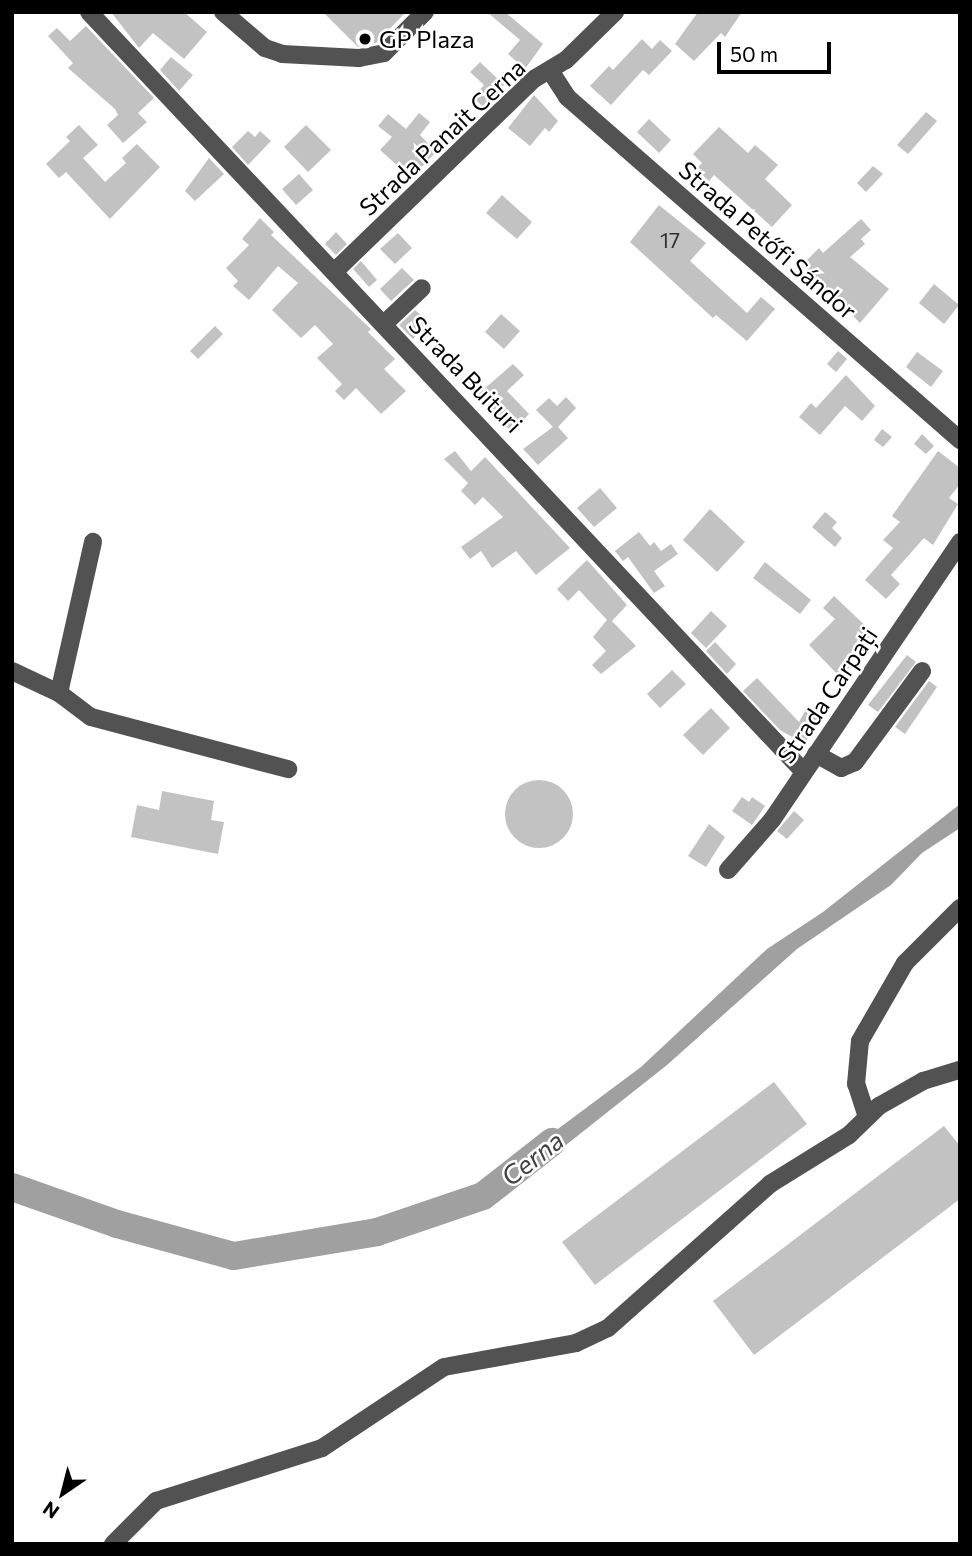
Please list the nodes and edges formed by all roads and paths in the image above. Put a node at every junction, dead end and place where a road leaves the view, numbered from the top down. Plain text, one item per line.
1 (89, 12) edge
2 (223, 12) edge
3 (425, 12) edge
4 (615, 12) edge
5 (551, 72) junction
6 (334, 272) junction
7 (422, 288) dead end
8 (384, 324) junction
9 (960, 440) edge
10 (93, 542) dead end
11 (960, 542) edge
12 (12, 671) edge
13 (922, 671) dead end
14 (59, 692) junction
15 (816, 754) junction
16 (288, 769) dead end
17 (804, 772) junction
18 (728, 870) dead end
19 (960, 908) edge
20 (960, 1070) edge
21 (866, 1114) junction
22 (113, 1544) edge

1 - 6 street, Strada Buituri
2 - 3 street
4 - 5 street, Strada Panait Cerna
5 - 6 street, Strada Panait Cerna
5 - 9 street, Strada Petőfi Sándor
6 - 8 street, Strada Buituri
7 - 8 street
8 - 17 street, Strada Buituri
10 - 14 street
11 - 15 street, Strada Carpați
12 - 14 street
13 - 15 street
14 - 16 street
15 - 17 street, Strada Carpați
17 - 18 street, Strada Carpați
19 - 21 street
20 - 21 street
21 - 22 street

